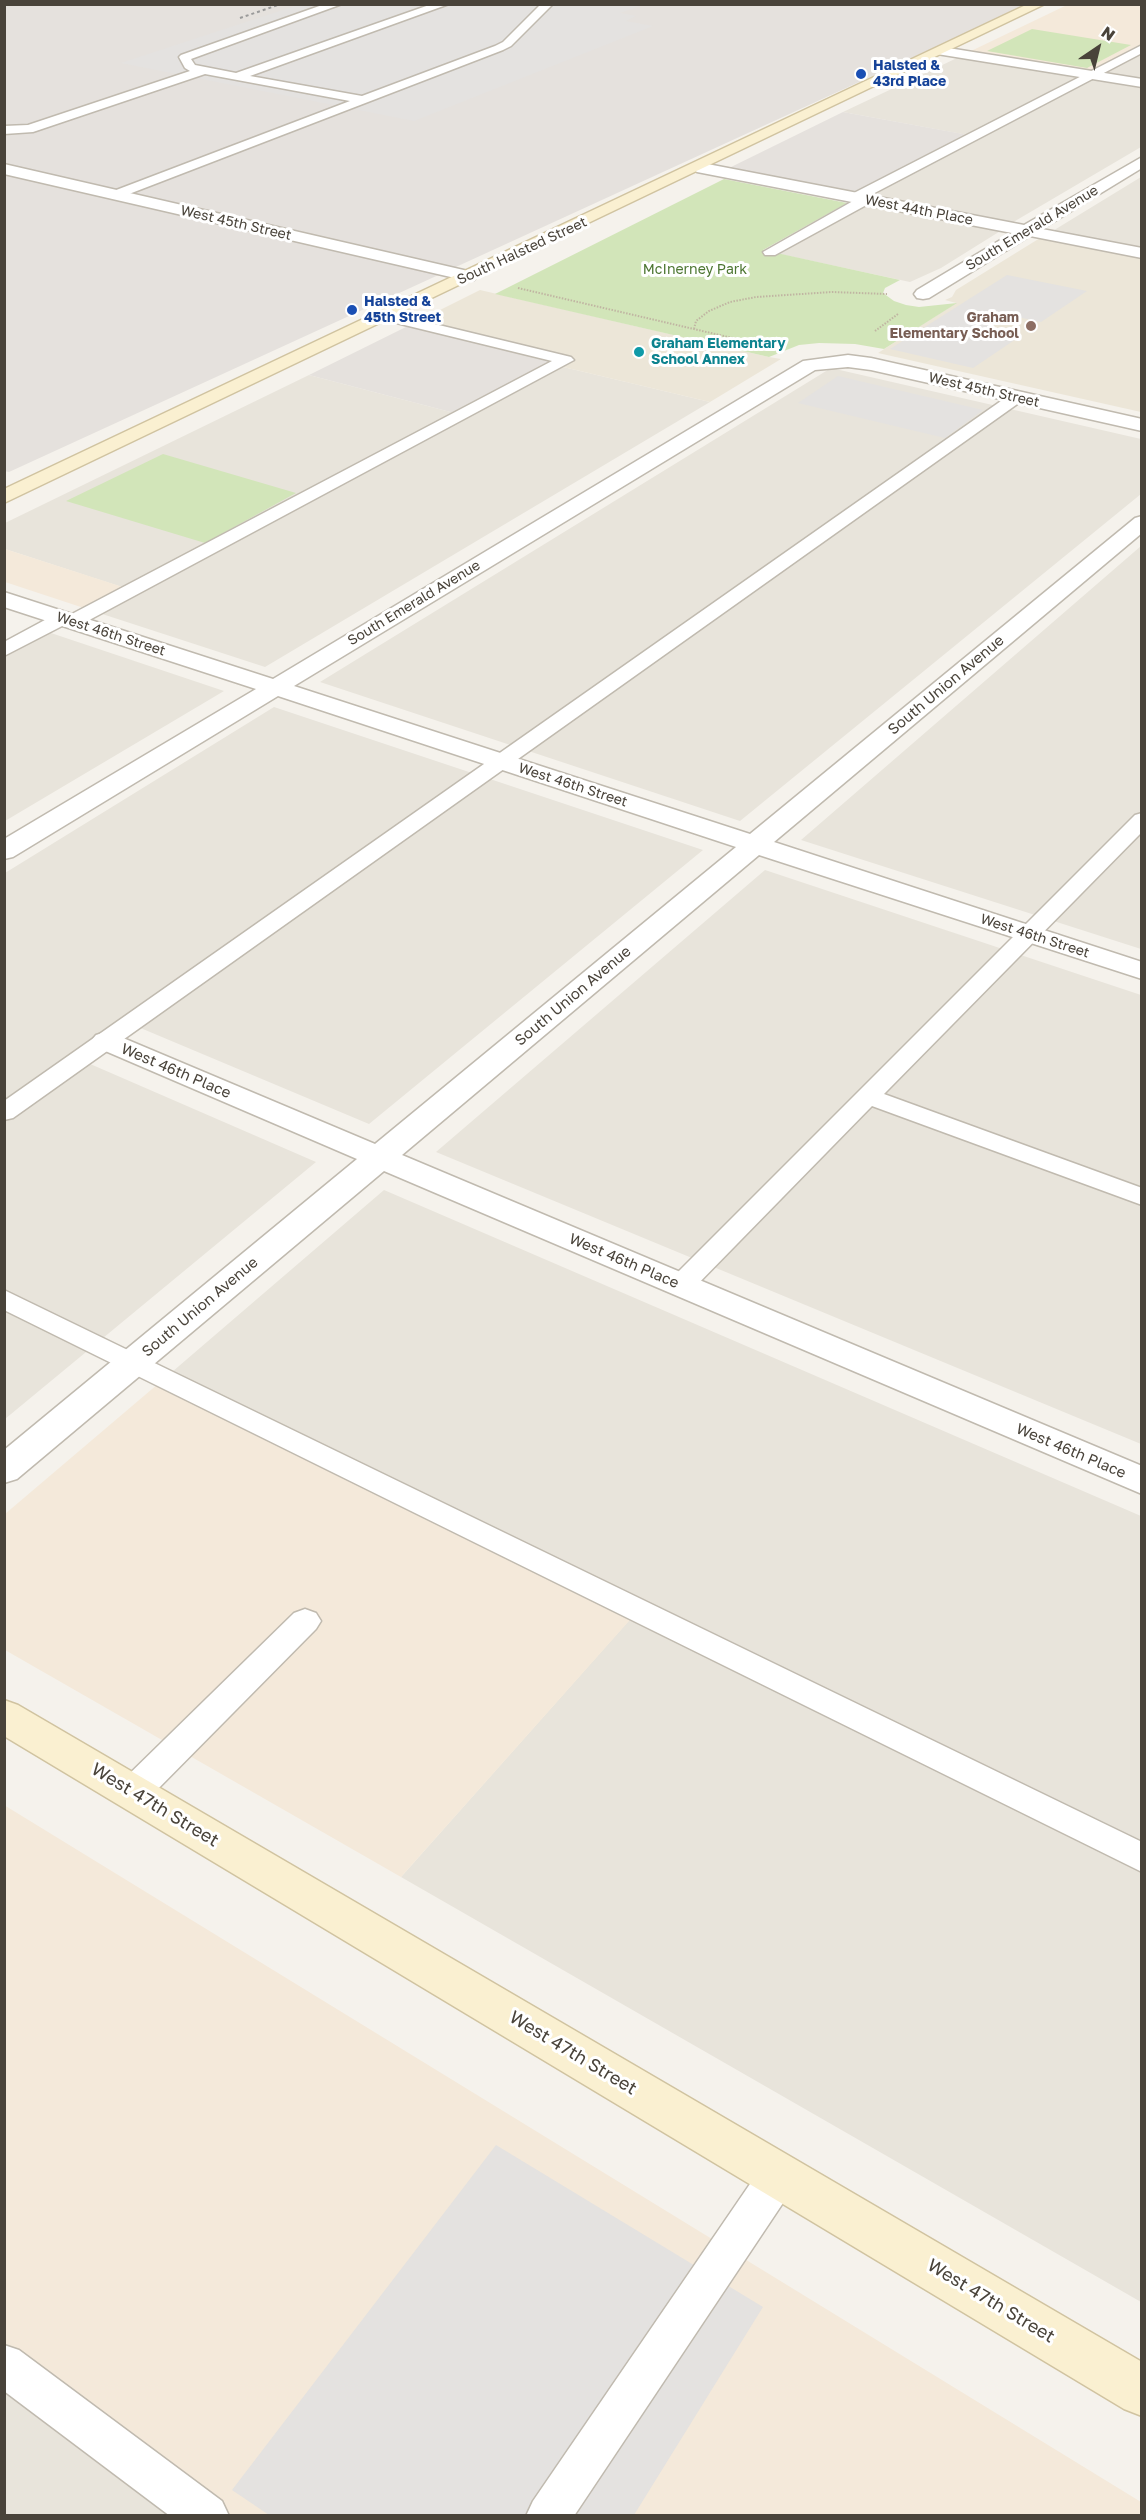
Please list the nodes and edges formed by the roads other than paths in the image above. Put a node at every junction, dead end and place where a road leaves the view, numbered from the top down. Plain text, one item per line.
1 (337, 4) edge
2 (444, 4) edge
3 (548, 4) edge
4 (1039, 4) edge
5 (1142, 48) edge
6 (942, 51) junction
7 (205, 70) junction
8 (1090, 75) junction
9 (237, 76) junction
10 (1142, 83) edge
11 (363, 100) junction
12 (4, 130) edge
13 (1142, 161) edge
14 (697, 167) junction
15 (4, 170) edge
16 (116, 195) junction
17 (860, 199) junction
18 (1027, 231) junction
19 (770, 252) dead end
20 (1142, 253) edge
21 (468, 276) junction
22 (923, 294) dead end
23 (384, 316) junction
24 (826, 362) joint
25 (1017, 397) junction
26 (1142, 425) edge
27 (4, 497) edge
28 (1142, 522) edge
29 (4, 599) edge
30 (68, 620) junction
31 (4, 650) edge
32 (274, 687) junction
33 (501, 762) junction
34 (1142, 819) edge
35 (754, 845) junction
36 (4, 850) edge
37 (1028, 934) junction
38 (1142, 971) edge
39 (106, 1041) junction
40 (867, 1096) junction
41 (4, 1113) edge
42 (379, 1157) junction
43 (1142, 1197) edge
44 (681, 1285) junction
45 (4, 1299) edge
46 (133, 1363) junction
47 (4, 1470) edge
48 (1142, 1481) edge
49 (305, 1621) dead end
50 (4, 1716) edge
51 (133, 1792) junction
52 (1142, 1858) edge
53 (779, 2175) junction
54 (4, 2365) edge
55 (1142, 2391) edge
56 (207, 2516) edge
57 (548, 2516) edge

1 - 7 lane
2 - 9 lane
3 - 11 lane
4 - 6 main road, South Halsted Street
5 - 8 lane
6 - 8 street
6 - 14 main road, South Halsted Street
7 - 9 lane
7 - 12 lane
8 - 10 street
8 - 17 lane
9 - 11 lane
11 - 16 lane
13 - 18 street, South Emerald Avenue
14 - 17 street, West 44th Place
14 - 21 main road, South Halsted Street
15 - 16 street, West 45th Street
16 - 21 street, West 45th Street
17 - 18 street, West 44th Place
17 - 19 lane
18 - 20 street, West 44th Place
18 - 22 street, South Emerald Avenue
21 - 23 main road, South Halsted Street
23 - 27 main road, South Halsted Street
23 - 30 lane
24 - 25 street, West 45th Street
24 - 32 street, South Emerald Avenue
25 - 26 street, West 45th Street
25 - 33 lane
28 - 35 street, South Union Avenue
29 - 30 street, West 46th Street
30 - 31 lane
30 - 32 street, West 46th Street
32 - 33 street, West 46th Street
32 - 36 street, South Emerald Avenue
33 - 35 street, West 46th Street
33 - 39 lane
34 - 37 lane
35 - 37 street, West 46th Street
35 - 42 street, South Union Avenue
37 - 38 street, West 46th Street
37 - 40 lane
39 - 41 lane
39 - 42 street, West 46th Place
40 - 43 lane
40 - 44 lane
42 - 44 street, West 46th Place
42 - 46 street, South Union Avenue
44 - 48 street, West 46th Place
45 - 46 lane
46 - 47 street, South Union Avenue
46 - 52 lane
49 - 51 lane
50 - 51 main road, West 47th Street
51 - 53 main road, West 47th Street
53 - 55 main road, West 47th Street
53 - 57 lane
54 - 56 lane

